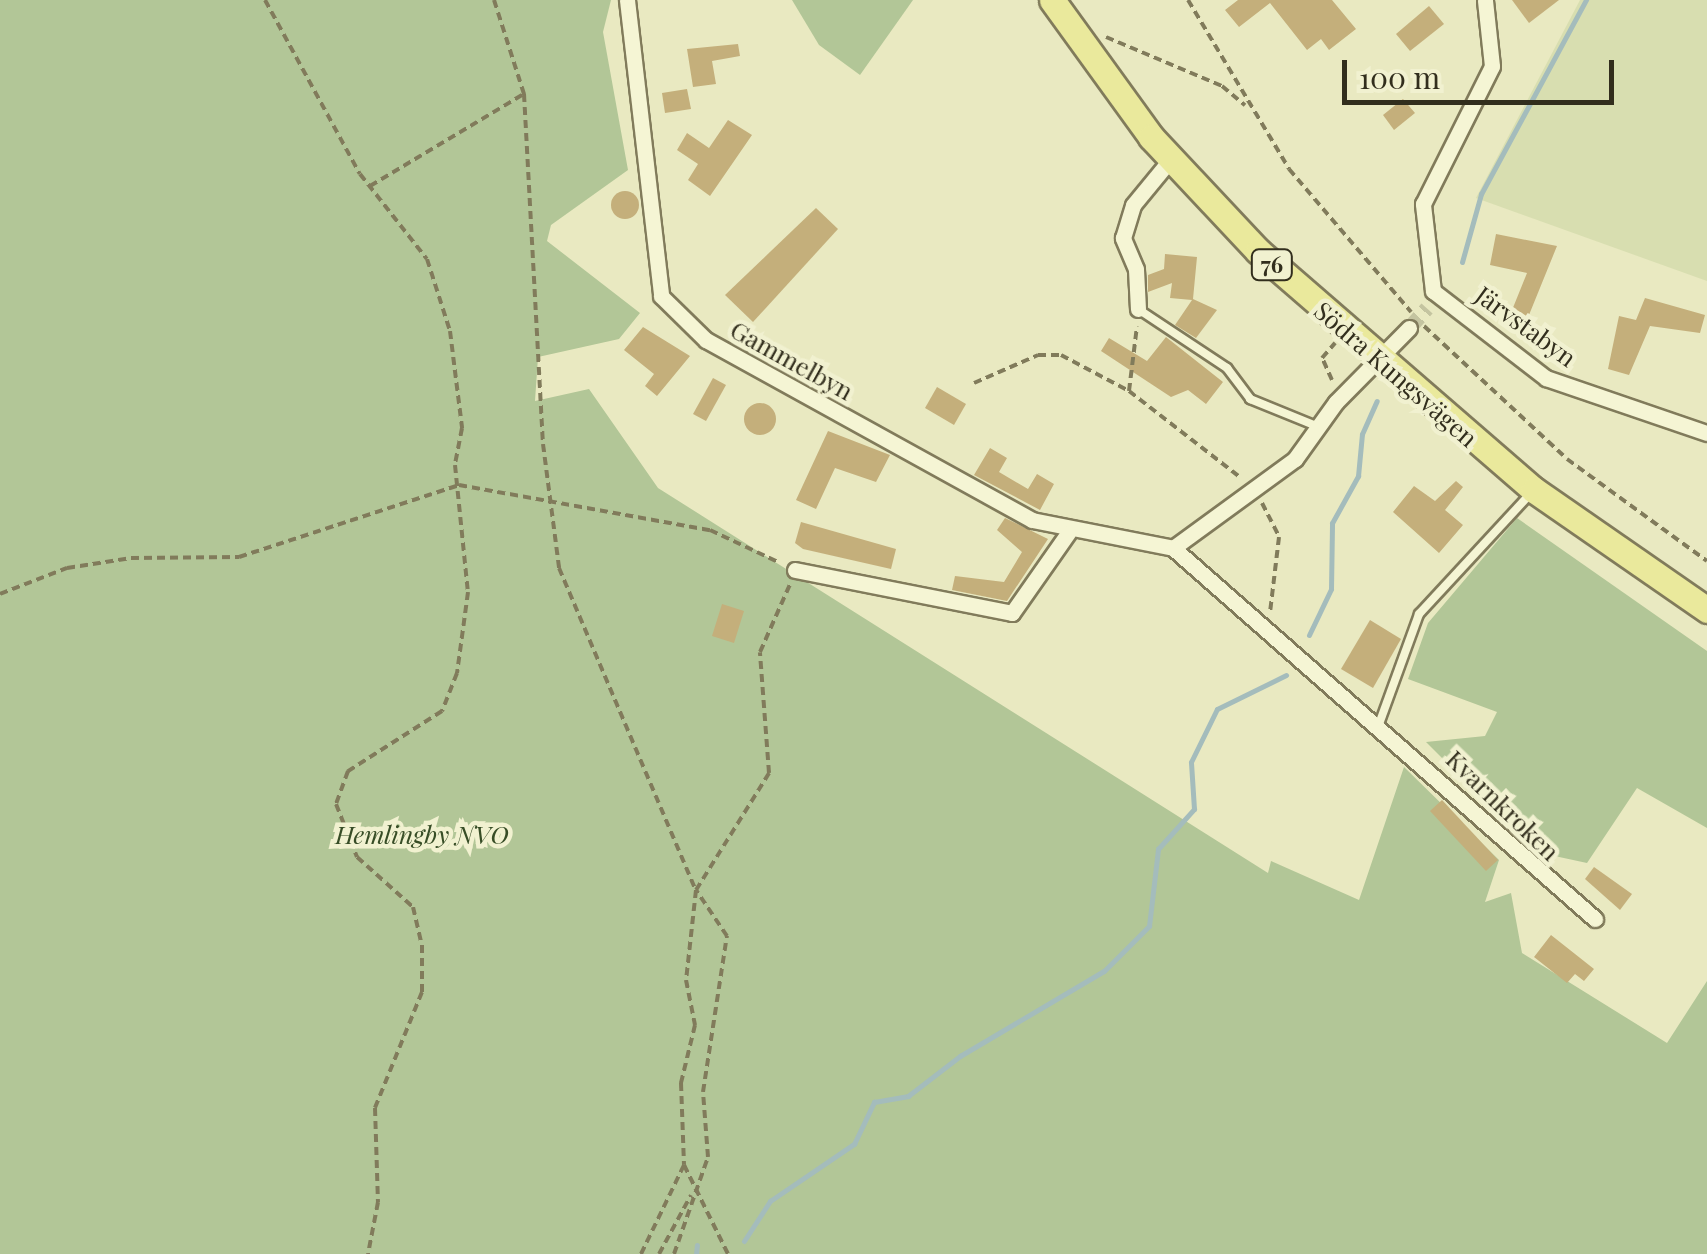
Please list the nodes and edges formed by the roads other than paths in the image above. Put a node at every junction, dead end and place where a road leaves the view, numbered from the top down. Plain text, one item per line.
1 (627, 0) edge
2 (1052, 0) edge
3 (1485, 0) edge
4 (1170, 160) junction
5 (1433, 291) junction
6 (1426, 308) tunnel mouth
7 (1138, 309) joint
8 (1410, 328) tunnel mouth
9 (1378, 359) junction
10 (1319, 427) junction
11 (1707, 432) edge
12 (1534, 490) junction
13 (1068, 533) junction
14 (1173, 548) junction
15 (795, 570) road end
16 (1707, 610) edge
17 (1379, 724) junction
18 (1595, 919) dead end

1 - 13 street, Gammelbyn
2 - 4 main road, Södra Kungsvägen / 76
3 - 5 street
4 - 7 street
4 - 9 main road, Södra Kungsvägen / 76
5 - 6 street
5 - 11 street, Järvstabyn
7 - 10 lane
8 - 9 street
9 - 10 street
9 - 12 main road, Södra Kungsvägen / 76
10 - 14 street
12 - 16 main road, Södra Kungsvägen / 76
12 - 17 lane
13 - 14 street, Gammelbyn
13 - 15 street
14 - 17 street, Kvarnkroken
17 - 18 street, Kvarnkroken

